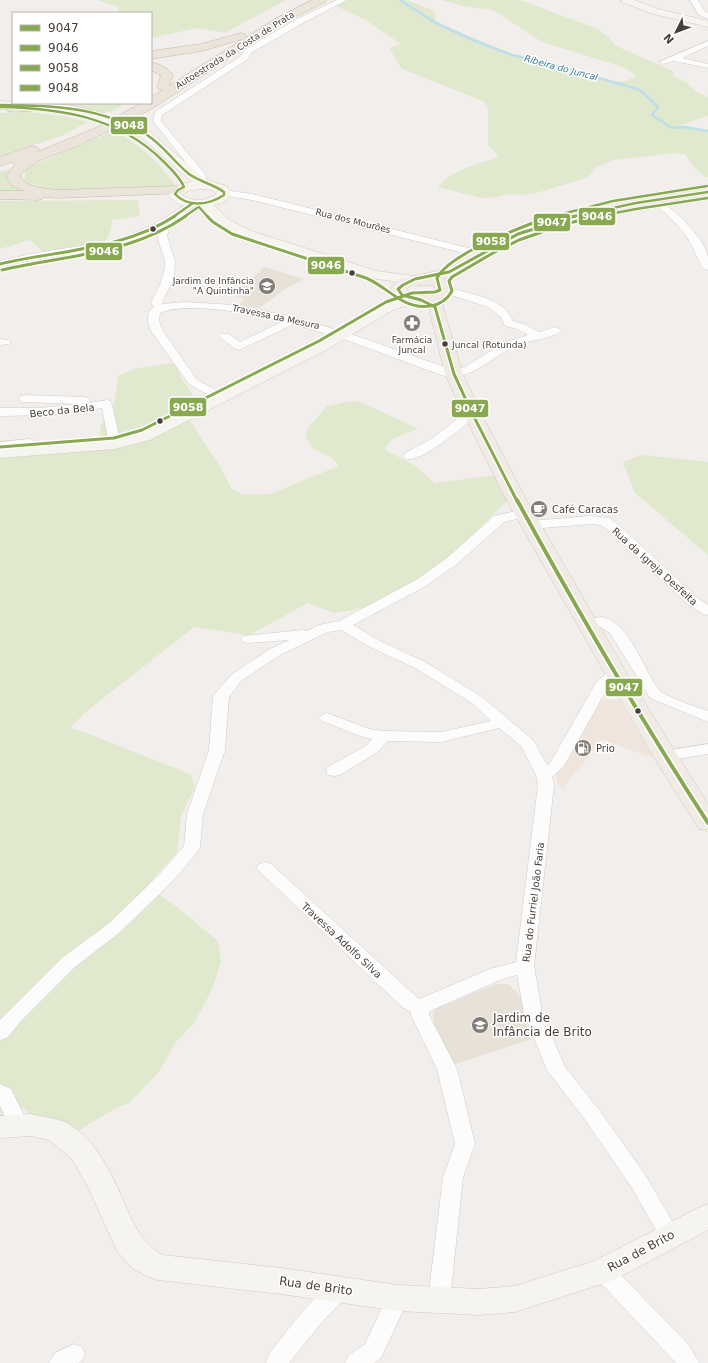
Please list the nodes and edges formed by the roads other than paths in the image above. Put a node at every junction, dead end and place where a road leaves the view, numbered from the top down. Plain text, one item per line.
1 (309, 0) edge
2 (321, 0) edge
3 (343, 0) edge
4 (626, 0) edge
5 (694, 0) edge
6 (708, 16) edge
7 (708, 24) edge
8 (241, 36) junction
9 (708, 43) edge
10 (152, 55) edge
11 (674, 59) junction
12 (662, 62) dead end
13 (152, 66) edge
14 (708, 66) edge
15 (163, 86) junction
16 (152, 92) edge
17 (152, 102) edge
18 (132, 104) edge
19 (149, 104) edge
20 (8, 106) edge
21 (54, 107) edge
22 (135, 132) junction
23 (33, 158) junction
24 (0, 162) edge
25 (0, 168) edge
26 (204, 184) junction
27 (180, 192) junction
28 (708, 192) edge
29 (224, 193) junction
30 (0, 196) edge
31 (654, 200) junction
32 (198, 203) junction
33 (166, 223) junction
34 (144, 233) junction
35 (162, 236) junction
36 (480, 254) junction
37 (0, 264) edge
38 (708, 266) edge
39 (375, 276) junction
40 (418, 280) junction
41 (428, 293) junction
42 (161, 308) junction
43 (293, 320) junction
44 (555, 330) dead end
45 (342, 334) junction
46 (225, 336) dead end
47 (540, 336) junction
48 (454, 374) junction
49 (25, 398) dead end
50 (221, 398) junction
51 (107, 404) junction
52 (0, 412) edge
53 (472, 413) junction
54 (29, 443) dead end
55 (115, 444) junction
56 (0, 446) edge
57 (0, 453) edge
58 (409, 456) dead end
59 (527, 519) junction
60 (708, 596) edge
61 (694, 602) junction
62 (708, 611) edge
63 (587, 623) junction
64 (343, 625) junction
65 (308, 635) junction
66 (248, 639) dead end
67 (616, 673) junction
68 (708, 717) edge
69 (327, 718) dead end
70 (502, 723) junction
71 (383, 736) junction
72 (708, 749) edge
73 (665, 756) junction
74 (334, 772) dead end
75 (544, 775) junction
76 (708, 822) edge
77 (265, 868) dead end
78 (525, 966) junction
79 (421, 1009) junction
80 (0, 1033) edge
81 (0, 1091) edge
82 (10, 1126) edge
83 (708, 1216) edge
84 (669, 1236) junction
85 (603, 1270) junction
86 (340, 1290) junction
87 (398, 1298) junction
88 (440, 1300) junction
89 (277, 1363) edge
90 (356, 1363) edge
91 (688, 1363) edge

1 - 8 highway, Autoestrada da Costa de Prata
2 - 17 highway, Autoestrada da Costa de Prata
3 - 26 street
4 - 7 street
5 - 6 street
8 - 10 highway
8 - 15 highway, Autoestrada da Costa de Prata
9 - 11 street
11 - 12 street
11 - 14 street
13 - 15 highway
15 - 16 highway, Autoestrada da Costa de Prata
18 - 24 highway
19 - 23 highway, Autoestrada da Costa de Prata
20 - 21 highway
21 - 22 street
22 - 26 street
22 - 27 street
23 - 25 highway, Autoestrada da Costa de Prata
23 - 27 highway
26 - 27 street
26 - 29 street
27 - 30 highway
27 - 32 street
28 - 31 main road
29 - 32 street
29 - 36 street, Rua dos Mourões
31 - 36 main road
31 - 38 street
32 - 33 street
32 - 39 street
33 - 34 street
33 - 35 street
34 - 35 street
34 - 37 street
35 - 42 street
36 - 41 main road
39 - 40 street
39 - 41 street
40 - 41 main road
40 - 41 main road
41 - 45 street
41 - 47 street
41 - 48 main road
42 - 43 street, Travessa da Mesura
42 - 50 street
43 - 45 street, Travessa da Mesura
43 - 46 street
44 - 47 street
45 - 48 street, Travessa da Mesura
45 - 50 street
47 - 48 street
48 - 53 main road
49 - 51 street
50 - 55 street
51 - 52 street, Beco da Bela
51 - 55 street, Beco da Bela
53 - 58 street
53 - 59 main road
54 - 56 street
55 - 57 street
59 - 61 street, Rua da Igreja Desfeita
59 - 63 main road
59 - 64 street, Rua da Igreja Desfeita
60 - 61 street
61 - 62 street, Rua da Igreja Desfeita
63 - 67 main road
63 - 68 street
64 - 65 street, Rua da Igreja Desfeita
64 - 70 street
65 - 66 street
65 - 80 street, Rua da Igreja Desfeita
67 - 73 main road
67 - 75 street
69 - 71 street
70 - 71 street
70 - 75 street
71 - 74 street
72 - 73 street
73 - 76 main road
75 - 78 street, Rua do Furriel João Faria
77 - 79 street, Travessa Adolfo Silva
78 - 79 street
78 - 84 street, Rua do Furriel João Faria
79 - 88 street
81 - 82 street, Rua de Brito
82 - 86 street, Rua de Brito
83 - 84 street, Rua de Brito
84 - 85 street, Rua de Brito
85 - 88 street, Rua de Brito
85 - 91 street
86 - 87 street, Rua de Brito
86 - 89 street
87 - 88 street, Rua de Brito
87 - 90 street

